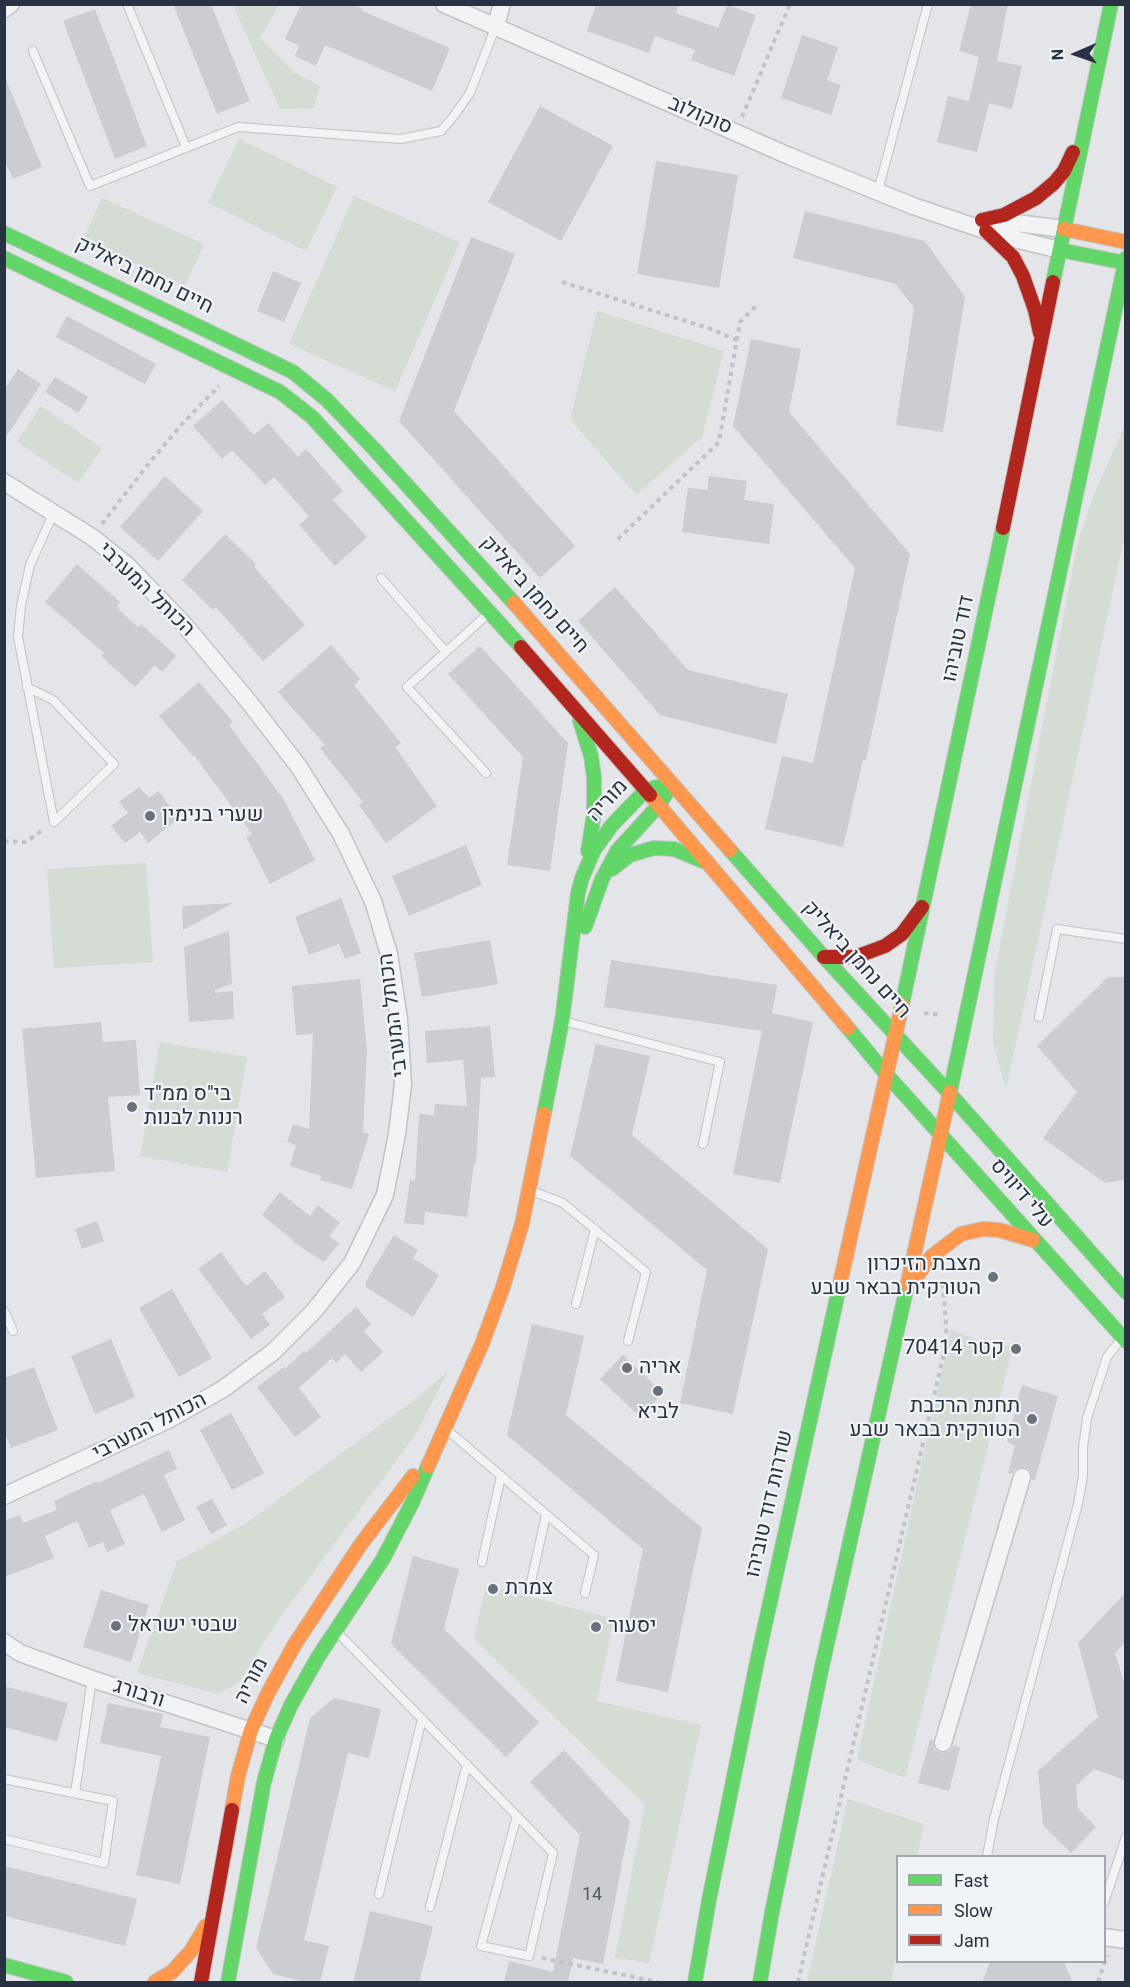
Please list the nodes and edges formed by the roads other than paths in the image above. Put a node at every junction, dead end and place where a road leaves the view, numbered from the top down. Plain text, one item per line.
1 (11, 4) edge
2 (127, 4) edge
3 (444, 4) edge
4 (502, 4) edge
5 (928, 4) edge
6 (1112, 4) edge
7 (4, 9) edge
8 (495, 28) junction
9 (33, 51) dead end
10 (1087, 124) junction
11 (186, 147) junction
12 (878, 191) junction
13 (984, 226) junction
14 (1064, 229) junction
15 (4, 233) edge
16 (1125, 242) edge
17 (1060, 250) junction
18 (4, 258) edge
19 (1125, 261) edge
20 (1042, 342) junction
21 (1121, 345) dead end
22 (1095, 403) junction
23 (4, 482) edge
24 (54, 513) junction
25 (381, 578) dead end
26 (490, 612) junction
27 (446, 652) junction
28 (27, 687) junction
29 (576, 710) junction
30 (486, 773) dead end
31 (672, 782) junction
32 (646, 790) junction
33 (659, 806) junction
34 (712, 866) junction
35 (582, 878) junction
36 (602, 879) junction
37 (924, 904) junction
38 (1125, 939) edge
39 (824, 957) junction
40 (565, 1002) junction
41 (1039, 1017) dead end
42 (562, 1021) junction
43 (896, 1035) junction
44 (887, 1075) junction
45 (950, 1094) junction
46 (941, 1134) junction
47 (703, 1144) dead end
48 (529, 1189) junction
49 (594, 1229) junction
50 (1034, 1240) junction
51 (905, 1292) junction
52 (1125, 1292) edge
53 (576, 1304) dead end
54 (4, 1311) edge
55 (13, 1331) dead end
56 (1124, 1339) edge
57 (628, 1341) dead end
58 (441, 1434) junction
59 (501, 1476) junction
60 (1022, 1477) dead end
61 (4, 1496) edge
62 (546, 1515) junction
63 (482, 1562) dead end
64 (531, 1582) dead end
65 (585, 1593) dead end
66 (336, 1630) junction
67 (4, 1642) edge
68 (92, 1679) junction
69 (423, 1719) junction
70 (251, 1730) junction
71 (276, 1739) junction
72 (943, 1743) dead end
73 (467, 1764) junction
74 (4, 1779) edge
75 (75, 1793) junction
76 (517, 1816) junction
77 (1125, 1837) edge
78 (4, 1839) edge
79 (987, 1855) edge
80 (379, 1894) dead end
81 (1106, 1897) edge
82 (430, 1907) dead end
83 (213, 1913) junction
84 (4, 1965) edge
85 (66, 1983) edge
86 (155, 1983) edge
87 (201, 1983) edge
88 (228, 1983) edge
89 (695, 1983) edge
90 (760, 1983) edge

1 - 7 street
2 - 11 lane
3 - 8 street, סוקולוב
4 - 8 street
5 - 12 lane
6 - 10 main road
8 - 11 lane
8 - 12 street, סוקולוב
9 - 11 lane
10 - 13 main road
10 - 14 main road
12 - 13 street, סוקולוב
13 - 14 street, סוקולוב
13 - 17 street, סוקולוב
13 - 20 main road
14 - 16 main road
14 - 17 main road
15 - 31 main road, חיים נחמן ביאליק
17 - 19 main road, סוקולוב
17 - 20 main road, דוד טוביהו
18 - 26 main road, חיים נחמן ביאליק
19 - 22 main road
20 - 37 main road, דוד טוביהו
21 - 22 main road
22 - 45 main road
23 - 24 street, הכותל המערבי
24 - 28 lane
24 - 61 street, הכותל המערבי
25 - 27 lane
26 - 27 lane
26 - 29 main road, חיים נחמן ביאליק
27 - 30 lane
28 - 28 lane
29 - 32 main road, חיים נחמן ביאליק
29 - 35 main road
31 - 32 main road, מוריה
31 - 33 main road, מוריה
31 - 39 main road, חיים נחמן ביאליק
32 - 33 main road, חיים נחמן ביאליק
32 - 35 main road, מוריה
33 - 34 main road, חיים נחמן ביאליק
33 - 36 main road, מוריה
34 - 36 main road
34 - 44 main road, חיים נחמן ביאליק
35 - 40 main road, מוריה
36 - 40 main road, מוריה
37 - 39 main road
37 - 43 main road, דוד טוביהו
38 - 41 lane
39 - 43 main road, חיים נחמן ביאליק
40 - 42 main road, מוריה
42 - 47 lane
42 - 48 main road, מוריה
43 - 44 main road, שדרות דוד טוביהו
43 - 45 main road, חיים נחמן ביאליק
44 - 46 main road, עלי דיוויס
44 - 89 main road, שדרות דוד טוביהו
45 - 46 main road
45 - 52 main road, עלי דיוויס
46 - 50 main road, עלי דיוויס
46 - 51 main road
48 - 49 lane
48 - 58 main road, מוריה
49 - 53 lane
49 - 57 lane
50 - 51 main road
50 - 56 main road, עלי דיוויס
51 - 90 main road
54 - 55 lane
56 - 79 lane
58 - 59 lane
58 - 66 main road, מוריה
58 - 70 main road, מוריה
59 - 62 lane
59 - 63 lane
60 - 72 street
62 - 64 lane
62 - 65 lane
66 - 69 lane
66 - 71 main road, מוריה
67 - 68 street, ורבורג
68 - 70 street, ורבורג
68 - 75 lane
69 - 73 lane
69 - 80 lane
70 - 71 street, ורבורג
70 - 83 main road, מוריה
71 - 88 main road, מוריה
73 - 76 lane
73 - 82 lane
74 - 75 lane
75 - 78 lane
76 - 76 lane
77 - 81 lane
83 - 86 main road
83 - 87 main road, מוריה
84 - 85 main road

